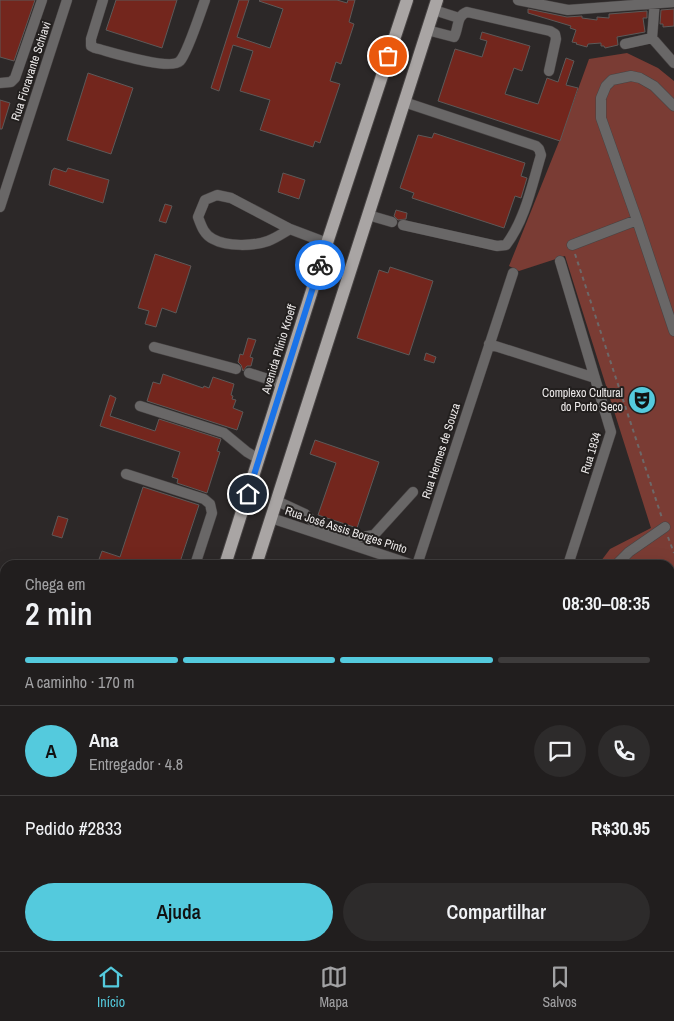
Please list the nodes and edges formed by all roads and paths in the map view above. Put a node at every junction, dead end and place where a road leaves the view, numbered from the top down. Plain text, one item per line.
1 (42, 0) edge
2 (67, 0) edge
3 (103, 0) edge
4 (205, 0) edge
5 (407, 0) edge
6 (518, 0) edge
7 (655, 1) edge
8 (674, 2) edge
9 (546, 3) edge
10 (435, 5) edge
11 (459, 18) junction
12 (427, 30) junction
13 (652, 38) junction
14 (625, 44) dead end
15 (674, 62) edge
16 (549, 72) dead end
17 (0, 83) edge
18 (404, 102) junction
19 (674, 106) edge
20 (0, 207) edge
21 (368, 215) junction
22 (638, 220) junction
23 (392, 222) dead end
24 (404, 225) dead end
25 (290, 229) junction
26 (327, 243) junction
27 (572, 245) joint
28 (560, 261) dead end
29 (513, 273) dead end
30 (674, 332) edge
31 (489, 344) junction
32 (154, 347) dead end
33 (236, 369) dead end
34 (249, 373) dead end
35 (595, 378) junction
36 (282, 384) junction
37 (140, 406) dead end
38 (259, 459) junction
39 (126, 474) dead end
40 (412, 492) dead end
41 (277, 501) junction
42 (272, 518) junction
43 (665, 527) junction
44 (674, 553) edge
45 (197, 560) edge
46 (227, 560) edge
47 (258, 560) edge
48 (400, 560) edge
49 (417, 560) edge
50 (570, 560) edge
51 (621, 560) edge

1 - 17 street
2 - 20 street, Rua Fioravante Schiavi
3 - 4 street
5 - 26 main road, Avenida Plínio Kroeff
6 - 9 street
7 - 8 street
7 - 9 street
7 - 13 street
10 - 11 street
10 - 12 main road
11 - 12 street
11 - 16 street
12 - 18 main road
13 - 14 street
13 - 15 street
18 - 21 main road
18 - 24 street
19 - 22 street
21 - 23 street
21 - 41 main road
22 - 27 street
22 - 30 street
25 - 25 street
25 - 26 street
26 - 36 main road, Avenida Plínio Kroeff
27 - 43 path
28 - 35 street, Rua 1934
29 - 31 street, Rua Hermes de Souza
31 - 35 street
31 - 49 street, Rua Hermes de Souza
32 - 33 street
34 - 36 street
35 - 50 street, Rua 1934
36 - 38 main road, Avenida Plínio Kroeff
37 - 38 street
38 - 46 main road, Avenida Plínio Kroeff
39 - 45 street
40 - 41 street
41 - 42 main road
42 - 47 main road
42 - 48 street, Rua José Assis Borges Pinto
43 - 44 path
43 - 51 street

